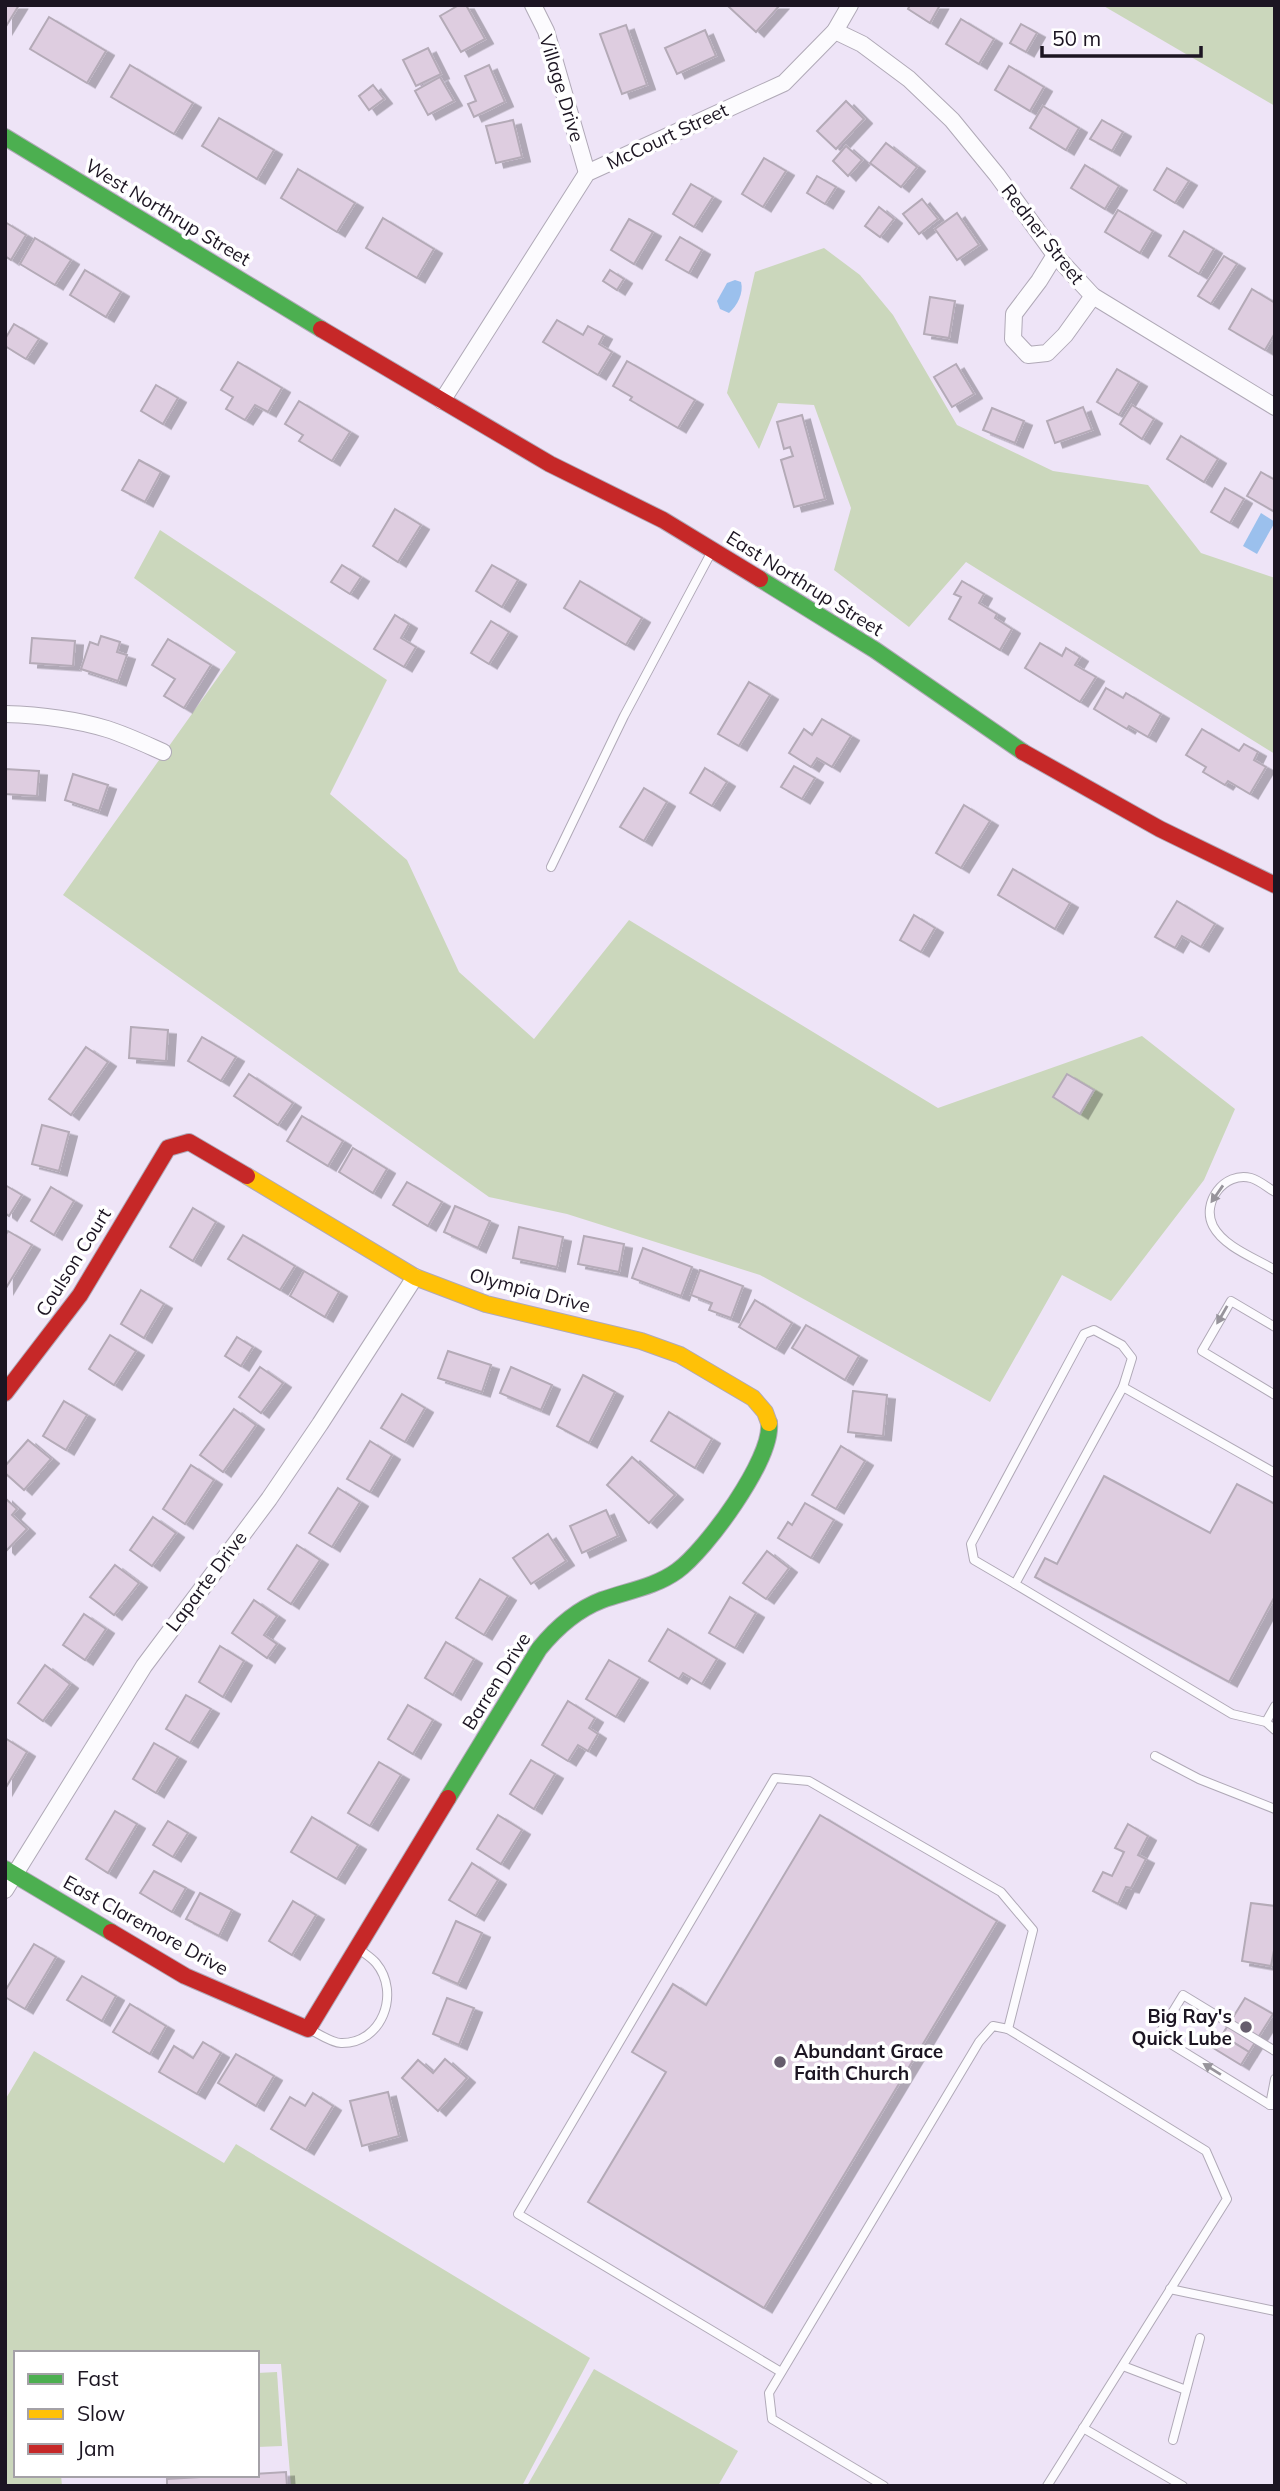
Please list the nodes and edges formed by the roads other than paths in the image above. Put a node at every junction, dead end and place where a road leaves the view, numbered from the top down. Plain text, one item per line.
1 (533, 5) edge
2 (850, 5) edge
3 (835, 31) junction
4 (5, 137) edge
5 (587, 173) junction
6 (1055, 255) junction
7 (1093, 296) junction
8 (309, 322) joint
9 (442, 401) junction
10 (1275, 407) edge
11 (713, 550) junction
12 (5, 715) edge
13 (163, 752) dead end
14 (551, 867) dead end
15 (1275, 885) edge
16 (169, 1148) joint
17 (1275, 1192) edge
18 (1275, 1270) edge
19 (415, 1277) junction
20 (1275, 1327) edge
21 (1123, 1387) junction
22 (5, 1394) edge
23 (1275, 1395) edge
24 (769, 1419) joint
25 (1275, 1473) edge
26 (1015, 1584) junction
27 (1275, 1706) edge
28 (1266, 1722) junction
29 (1275, 1730) edge
30 (1155, 1756) dead end
31 (1275, 1809) edge
32 (10, 1872) edge
33 (5, 1890) edge
34 (359, 1949) junction
35 (308, 2029) junction
36 (1008, 2029) junction
37 (1275, 2051) edge
38 (1275, 2079) edge
39 (1272, 2105) edge
40 (1170, 2289) junction
41 (1275, 2311) edge
42 (1200, 2339) dead end
43 (1123, 2365) junction
44 (781, 2372) junction
45 (1186, 2390) junction
46 (1083, 2428) junction
47 (1173, 2440) dead end
48 (884, 2486) edge
49 (1047, 2486) edge
50 (1183, 2486) edge

1 - 5 street, Village Drive
2 - 3 street, McCourt Street
3 - 5 street, McCourt Street
3 - 6 street, Redner Street
4 - 8 street, West Northrup Street
5 - 9 street, McCourt Street
6 - 7 street, Redner Street
6 - 7 street
7 - 10 street, Redner Street
8 - 9 street, East Northrup Street
9 - 11 street, East Northrup Street
11 - 14 lane
11 - 15 street, East Northrup Street
12 - 13 street
16 - 19 street, Olympia Drive
16 - 22 street, Coulson Court
17 -> 18 lane
19 - 24 street, Olympia Drive
19 - 32 street, Laparte Drive
20 -> 23 lane
21 - 25 lane
21 - 26 lane
21 - 26 lane
24 - 34 street, Barren Drive
26 - 28 lane
27 - 28 lane
28 - 29 lane
30 - 31 lane
32 - 33 street, Laparte Drive
32 - 35 street, East Claremore Drive
34 - 35 street, Barren Drive
34 - 35 lane
36 - 40 lane
36 - 44 lane
36 - 44 lane
39 -> 37 lane
38 - 39 lane
40 - 41 lane
40 - 43 lane
42 - 45 lane
43 - 45 lane
43 - 46 lane
44 - 48 lane
45 - 47 lane
46 - 49 lane
46 - 50 lane

